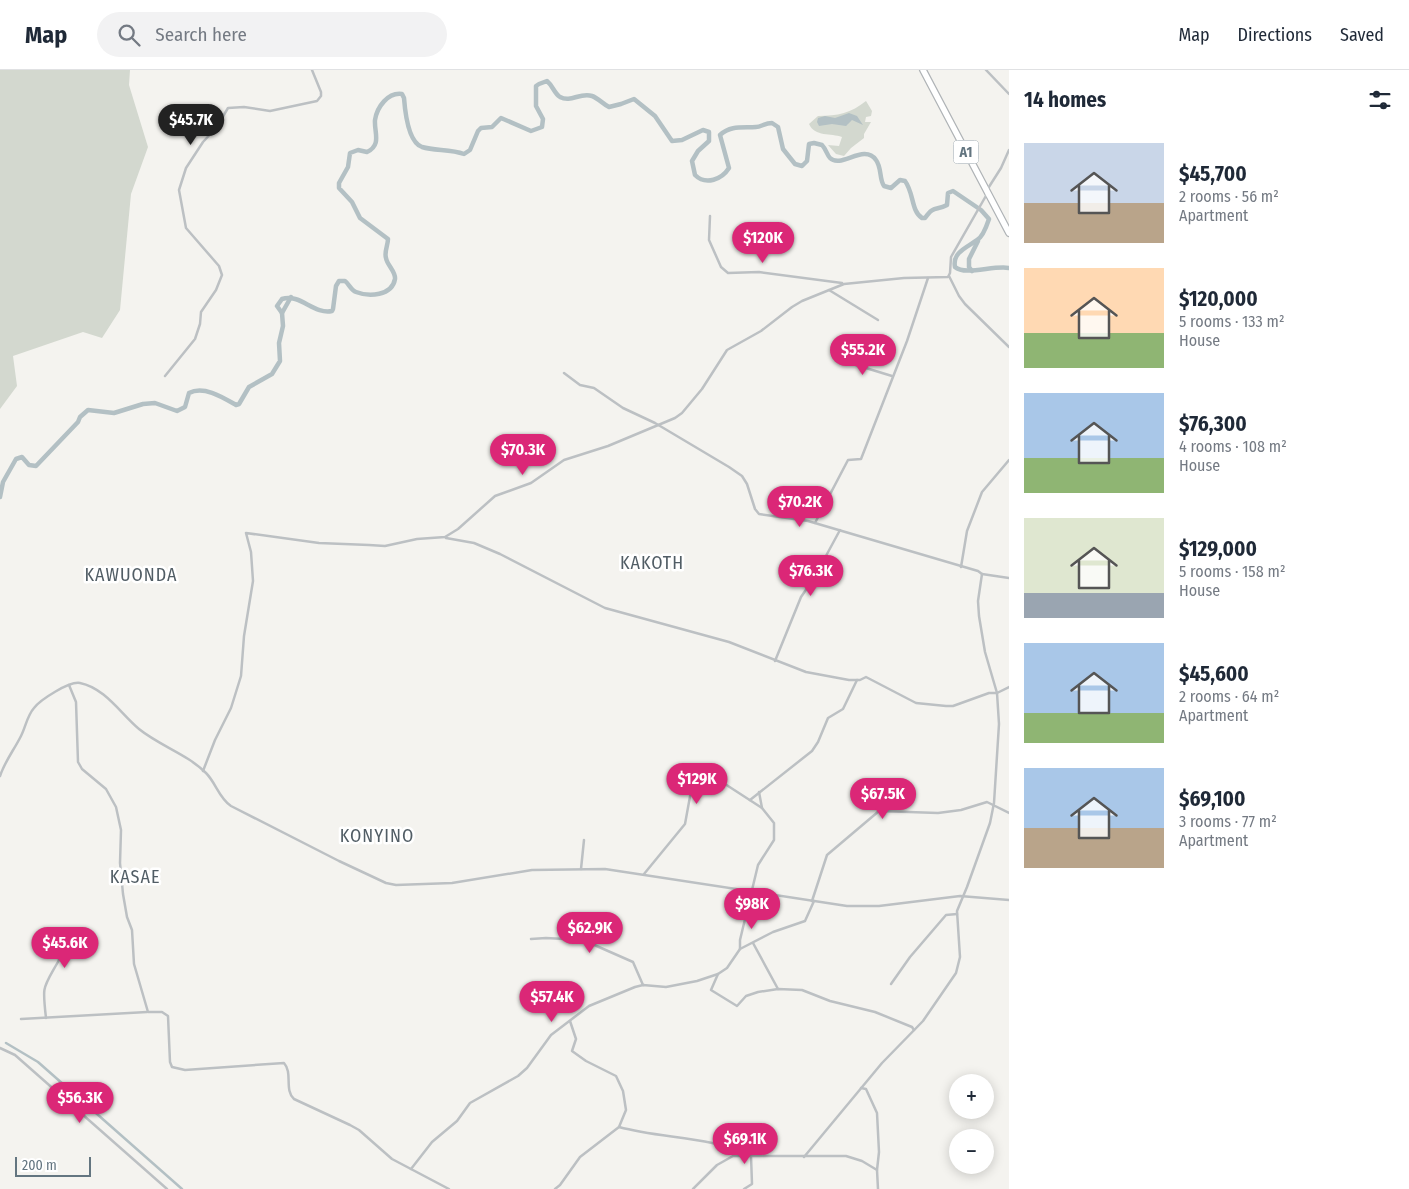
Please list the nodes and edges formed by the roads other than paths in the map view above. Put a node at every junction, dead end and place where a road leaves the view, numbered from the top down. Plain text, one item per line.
1 (312, 70) edge
2 (923, 70) edge
3 (986, 70) edge
4 (1009, 94) edge
5 (1009, 150) edge
6 (987, 192) junction
7 (710, 216) dead end
8 (1009, 233) edge
9 (950, 276) junction
10 (928, 278) dead end
11 (844, 284) junction
12 (828, 290) junction
13 (878, 320) dead end
14 (1009, 347) edge
15 (840, 358) dead end
16 (564, 374) dead end
17 (165, 376) dead end
18 (892, 376) junction
19 (660, 426) junction
20 (1009, 460) edge
21 (815, 523) junction
22 (840, 530) junction
23 (445, 537) junction
24 (961, 567) junction
25 (982, 574) junction
26 (1009, 578) edge
27 (775, 661) junction
28 (857, 680) junction
29 (69, 685) junction
30 (1009, 687) edge
31 (997, 693) junction
32 (204, 771) junction
33 (0, 776) edge
34 (758, 792) junction
35 (750, 800) junction
36 (994, 803) junction
37 (762, 808) junction
38 (1009, 813) edge
39 (584, 840) dead end
40 (581, 869) junction
41 (644, 874) junction
42 (751, 892) junction
43 (963, 896) junction
44 (1009, 900) edge
45 (813, 901) junction
46 (957, 914) junction
47 (44, 932) dead end
48 (531, 939) dead end
49 (753, 943) junction
50 (740, 949) junction
51 (718, 974) junction
52 (891, 984) dead end
53 (643, 985) junction
54 (778, 989) junction
55 (148, 1012) junction
56 (46, 1018) junction
57 (21, 1019) dead end
58 (570, 1021) junction
59 (914, 1030) junction
60 (0, 1048) edge
61 (861, 1088) junction
62 (620, 1127) junction
63 (751, 1156) junction
64 (804, 1157) junction
65 (411, 1169) junction
66 (877, 1170) junction
67 (167, 1189) edge
68 (449, 1189) edge
69 (555, 1189) edge
70 (693, 1189) edge
71 (744, 1189) edge
72 (878, 1189) edge

1 - 17 street
2 - 6 highway, A1
3 - 4 street
5 - 6 street
6 - 8 highway, A1
6 - 9 street
7 - 11 street
9 - 11 street
9 - 14 street
10 - 18 street
11 - 12 street
12 - 13 street
12 - 19 street
15 - 18 street
16 - 19 street
18 - 21 street
19 - 21 street
19 - 23 street
20 - 24 street
21 - 22 street
22 - 24 street
22 - 27 street
23 - 27 street
23 - 32 street
24 - 25 street
25 - 26 street
25 - 31 street
27 - 28 street
28 - 31 street
28 - 34 street
29 - 32 street
29 - 33 street
29 - 55 street
30 - 31 street
31 - 36 street
32 - 40 street
34 - 35 street
34 - 37 street
35 - 37 street
35 - 41 street
36 - 38 street
36 - 43 street
36 - 45 street
37 - 42 street
39 - 40 street
40 - 41 street
41 - 42 street
42 - 45 street
42 - 50 street
43 - 44 street
43 - 45 street
43 - 46 street
45 - 49 street
46 - 52 street
46 - 59 street
47 - 56 street
48 - 53 street
49 - 50 street
49 - 54 street
50 - 51 street
51 - 53 street
51 - 54 street
53 - 58 street
54 - 59 street
55 - 56 street
55 - 65 street
56 - 57 street
58 - 62 street
58 - 65 street
59 - 61 street
60 - 67 street
61 - 64 street
61 - 66 street
62 - 63 street
62 - 69 street
63 - 64 street
63 - 70 street
63 - 71 street
64 - 66 street
65 - 68 street
66 - 72 street

